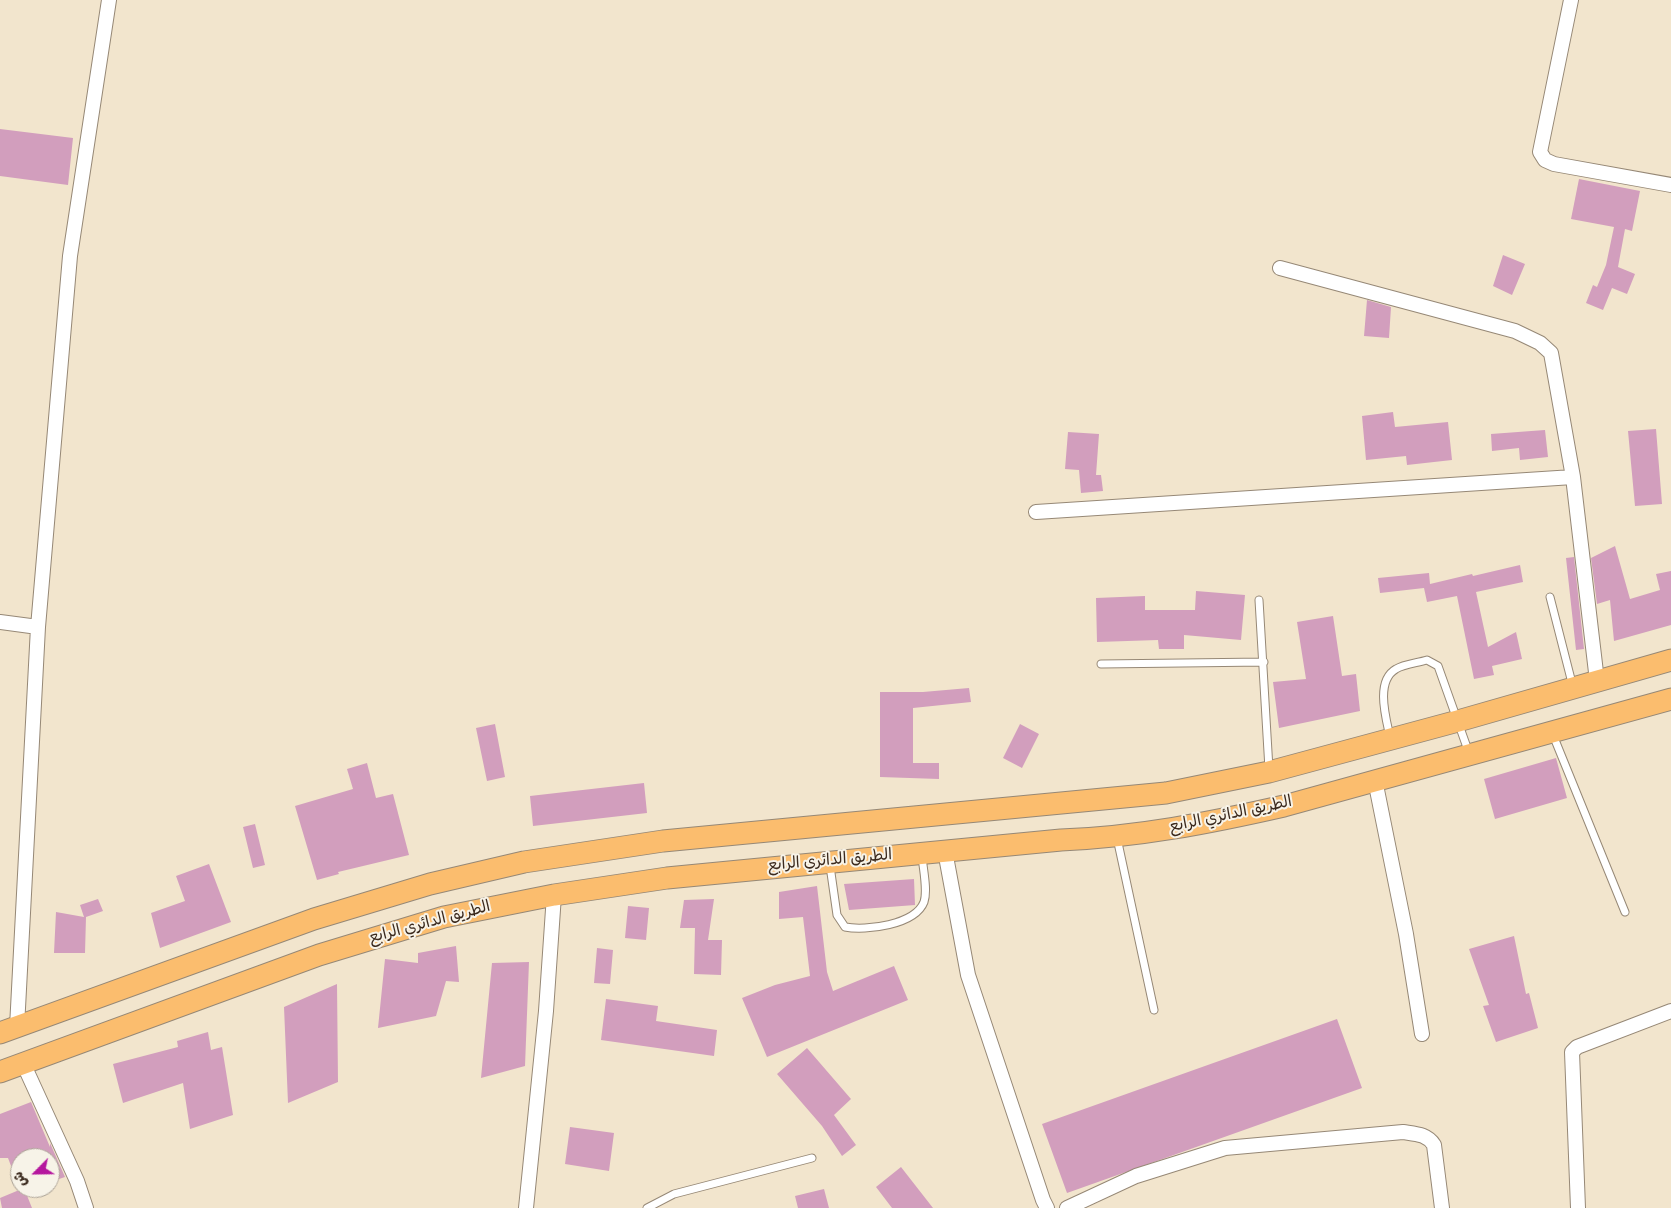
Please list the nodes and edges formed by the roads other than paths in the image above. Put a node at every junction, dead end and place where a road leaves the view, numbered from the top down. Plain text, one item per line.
1 (109, 0) edge
2 (1571, 0) edge
3 (1671, 185) edge
4 (1280, 268) dead end
5 (1573, 477) junction
6 (1036, 512) dead end
7 (1550, 597) dead end
8 (1259, 600) dead end
9 (0, 622) edge
10 (38, 627) junction
11 (1671, 660) edge
12 (1264, 662) junction
13 (1101, 664) dead end
14 (1596, 681) junction
15 (1573, 687) junction
16 (1671, 699) edge
17 (1458, 721) junction
18 (1552, 732) junction
19 (1390, 739) junction
20 (1470, 756) junction
21 (1269, 772) junction
22 (1375, 780) junction
23 (1117, 838) junction
24 (945, 851) junction
25 (922, 853) junction
26 (829, 862) junction
27 (554, 895) junction
28 (1625, 912) dead end
29 (1154, 1010) dead end
30 (1671, 1010) edge
31 (8, 1030) edge
32 (1422, 1034) dead end
33 (23, 1063) junction
34 (0, 1072) edge
35 (812, 1158) dead end
36 (86, 1208) edge
37 (526, 1208) edge
38 (647, 1208) edge
39 (1047, 1208) edge
40 (1067, 1208) edge
41 (1442, 1208) edge
42 (1578, 1208) edge

1 - 10 street
2 - 3 street
4 - 5 street
5 - 6 street
5 - 14 street
7 - 15 lane
8 - 12 lane
9 - 10 street
10 - 31 street
11 - 14 main road
12 - 13 lane
12 - 21 lane
14 - 15 main road
15 - 17 main road
16 - 18 main road, الطريق الدائري الرابع
17 - 19 main road
17 - 19 lane
17 - 20 lane
18 - 20 main road, الطريق الدائري الرابع
18 - 28 lane
19 - 21 main road
20 - 22 main road, الطريق الدائري الرابع
21 - 31 main road
22 - 23 main road, الطريق الدائري الرابع
22 - 32 street
23 - 24 main road, الطريق الدائري الرابع
23 - 29 lane
24 - 25 main road, الطريق الدائري الرابع
24 - 39 street
25 - 26 main road, الطريق الدائري الرابع
25 - 26 lane
26 - 27 main road, الطريق الدائري الرابع
27 - 33 main road, الطريق الدائري الرابع
27 - 37 street
30 - 42 street
33 - 34 main road, الطريق الدائري الرابع
33 - 36 street
35 - 38 lane
40 - 41 street

